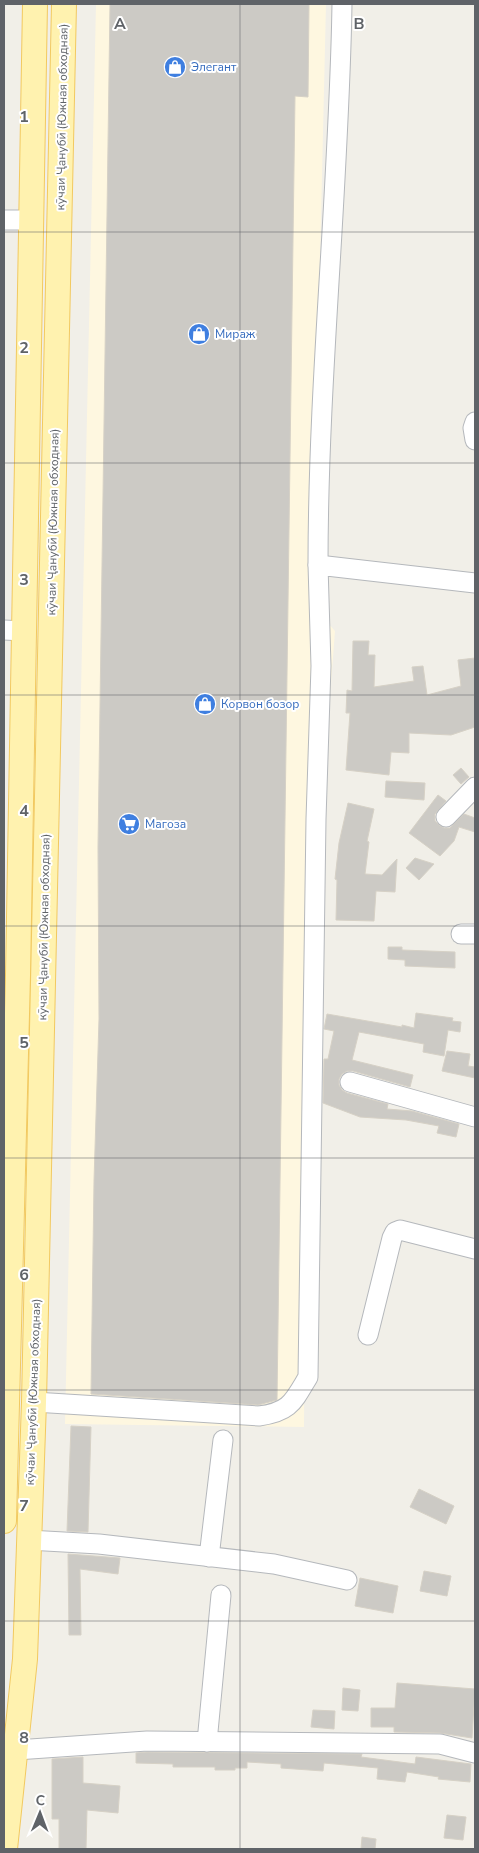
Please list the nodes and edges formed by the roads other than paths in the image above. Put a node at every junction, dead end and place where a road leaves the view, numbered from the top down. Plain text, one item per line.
1 (35, 4) edge
2 (64, 4) edge
3 (342, 4) edge
4 (4, 220) edge
5 (32, 220) junction
6 (475, 422) edge
7 (475, 440) edge
8 (318, 565) junction
9 (475, 583) edge
10 (14, 630) edge
11 (475, 787) edge
12 (446, 817) dead end
13 (350, 1082) dead end
14 (475, 1118) edge
15 (475, 1249) edge
16 (368, 1335) dead end
17 (34, 1402) junction
18 (223, 1440) dead end
19 (4, 1521) edge
20 (28, 1540) junction
21 (209, 1557) junction
22 (347, 1580) dead end
23 (221, 1595) dead end
24 (207, 1742) junction
25 (16, 1750) junction
26 (475, 1753) edge
27 (5, 1849) edge

1 - 5 main road, кӯчаи Ҷанубӣ (Южная обходная)
2 - 17 main road, кӯчаи Ҷанубӣ (Южная обходная)
3 - 8 street
4 - 5 street
5 - 10 main road, кӯчаи Ҷанубӣ (Южная обходная)
6 - 7 street
8 - 9 street
8 - 17 street
10 - 19 main road, кӯчаи Ҷанубӣ (Южная обходная)
11 - 12 street
13 - 14 street
15 - 16 street
17 - 20 main road, кӯчаи Ҷанубӣ (Южная обходная)
18 - 21 street
20 - 21 street
20 - 25 main road, кӯчаи Ҷанубӣ (Южная обходная)
21 - 22 street
23 - 24 street
24 - 25 street
24 - 26 street
25 - 27 main road, кӯчаи Ҷанубӣ (Южная обходная)

